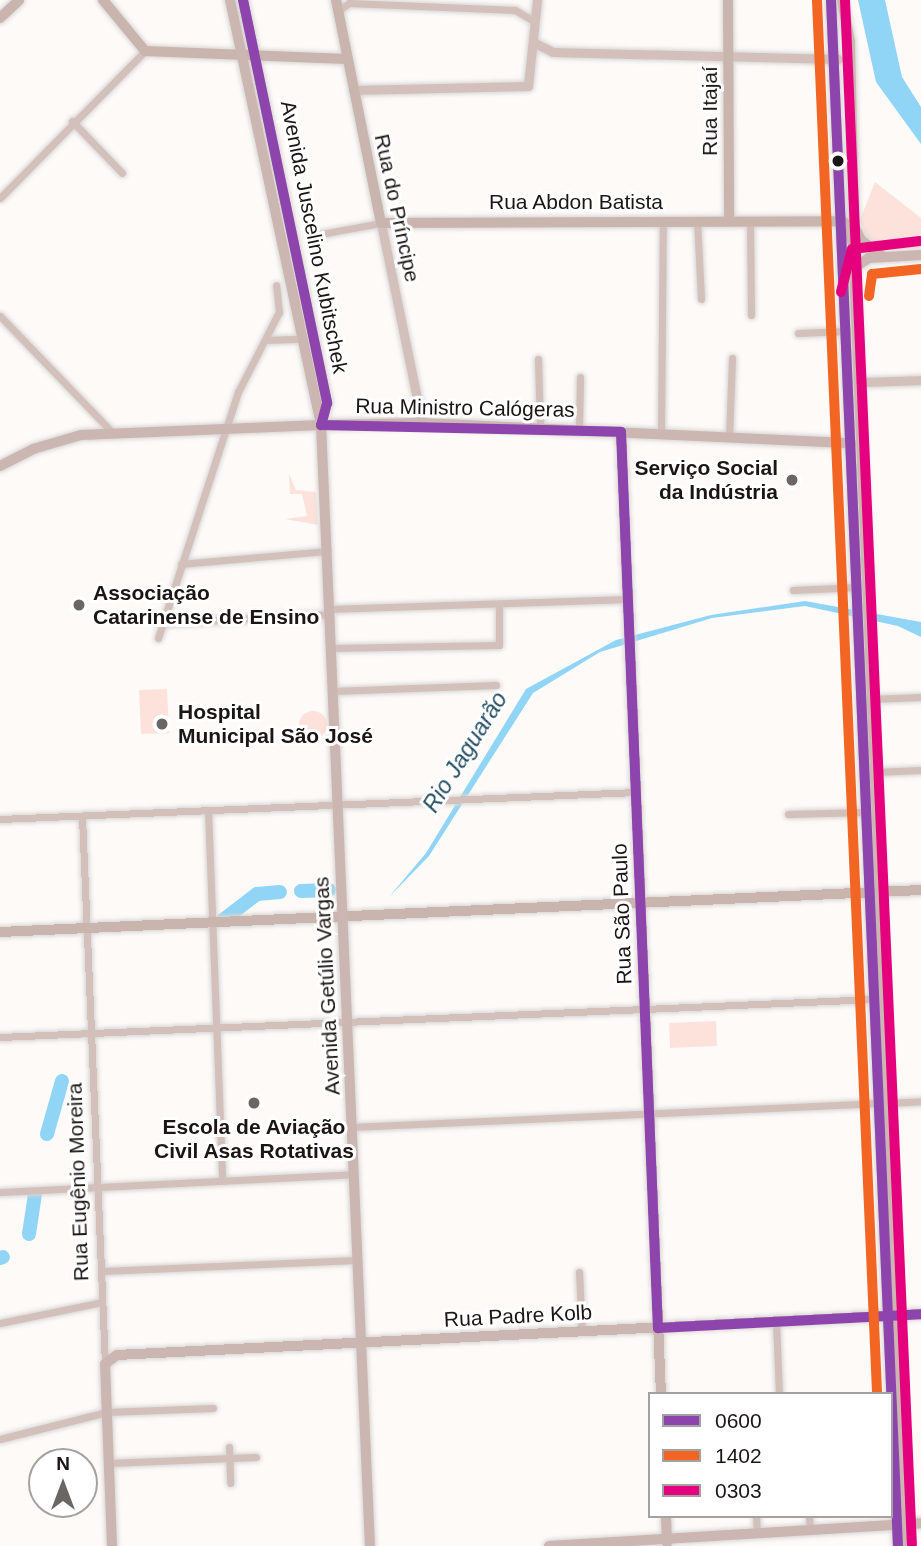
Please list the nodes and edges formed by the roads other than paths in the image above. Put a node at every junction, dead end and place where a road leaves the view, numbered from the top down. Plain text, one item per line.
1 (19, 0) edge
2 (103, 0) edge
3 (230, 0) edge
4 (243, 0) edge
5 (336, 0) edge
6 (537, 0) edge
7 (728, 0) edge
8 (831, 0) edge
9 (842, 0) edge
10 (337, 12) junction
11 (0, 18) edge
12 (536, 22) junction
13 (535, 43) junction
14 (145, 51) junction
15 (553, 52) junction
16 (244, 54) junction
17 (257, 55) junction
18 (729, 56) junction
19 (346, 59) junction
20 (844, 60) junction
21 (533, 68) junction
22 (353, 90) junction
23 (72, 121) junction
24 (122, 173) dead end
25 (0, 198) edge
26 (853, 214) junction
27 (697, 220) junction
28 (729, 221) junction
29 (750, 221) junction
30 (843, 221) junction
31 (663, 222) junction
32 (381, 223) junction
33 (310, 236) dead end
34 (921, 255) edge
35 (882, 256) junction
36 (854, 268) junction
37 (276, 285) dead end
38 (701, 299) dead end
39 (751, 315) dead end
40 (0, 316) edge
41 (848, 331) junction
42 (798, 333) dead end
43 (301, 339) junction
44 (264, 340) junction
45 (732, 358) dead end
46 (538, 359) dead end
47 (580, 377) dead end
48 (921, 380) edge
49 (859, 382) junction
50 (422, 423) junction
51 (321, 425) junction
52 (540, 428) junction
53 (225, 429) junction
54 (579, 430) junction
55 (112, 432) junction
56 (621, 432) junction
57 (661, 434) junction
58 (729, 437) junction
59 (852, 443) junction
60 (0, 467) edge
61 (327, 551) junction
62 (181, 564) junction
63 (858, 587) junction
64 (793, 590) dead end
65 (628, 599) junction
66 (499, 604) junction
67 (863, 607) junction
68 (330, 611) junction
69 (161, 623) junction
70 (864, 625) junction
71 (158, 638) dead end
72 (331, 648) junction
73 (496, 685) dead end
74 (333, 691) junction
75 (921, 697) edge
76 (871, 699) junction
77 (921, 770) edge
78 (874, 772) junction
79 (636, 792) junction
80 (338, 805) junction
81 (208, 810) junction
82 (867, 812) junction
83 (788, 814) dead end
84 (82, 816) junction
85 (0, 820) edge
86 (921, 890) edge
87 (875, 892) junction
88 (640, 902) junction
89 (343, 916) junction
90 (212, 922) junction
91 (87, 928) junction
92 (0, 932) edge
93 (875, 999) junction
94 (645, 1009) junction
95 (348, 1022) junction
96 (216, 1028) junction
97 (91, 1033) junction
98 (0, 1037) edge
99 (921, 1101) edge
100 (884, 1103) junction
101 (649, 1114) junction
102 (352, 1127) junction
103 (354, 1174) junction
104 (222, 1181) junction
105 (98, 1187) junction
106 (0, 1192) edge
107 (358, 1260) junction
108 (101, 1271) junction
109 (579, 1272) dead end
110 (102, 1302) junction
111 (921, 1314) edge
112 (893, 1316) junction
113 (776, 1322) junction
114 (0, 1323) edge
115 (658, 1328) junction
116 (582, 1332) junction
117 (362, 1343) junction
118 (104, 1347) junction
119 (117, 1355) junction
120 (105, 1364) junction
121 (661, 1392) edge
122 (779, 1392) edge
123 (213, 1408) dead end
124 (107, 1412) junction
125 (0, 1439) edge
126 (229, 1447) dead end
127 (257, 1457) dead end
128 (229, 1458) junction
129 (109, 1463) junction
130 (230, 1483) dead end
131 (666, 1518) edge
132 (756, 1518) edge
133 (809, 1518) edge
134 (921, 1523) edge
135 (901, 1525) junction
136 (810, 1530) junction
137 (757, 1533) junction
138 (667, 1542) edge
139 (112, 1546) edge
140 (370, 1546) edge
141 (550, 1546) edge
142 (898, 1546) edge
143 (906, 1546) edge

1 - 11 main road
2 - 14 main road
3 - 16 main road, Avenida Juscelino Kubitschek
4 - 17 main road, Avenida Juscelino Kubitschek
5 - 10 main road, Rua do Príncipe
6 - 12 street
7 - 18 main road, Rua Itajaí
8 - 20 main road
9 - 20 main road
10 - 12 street
10 - 19 main road, Rua do Príncipe
12 - 13 street
13 - 15 street
13 - 21 street
14 - 16 main road
14 - 23 street
15 - 18 street
15 - 21 street
16 - 17 main road
16 - 43 main road, Avenida Juscelino Kubitschek
17 - 19 main road
17 - 51 main road, Avenida Juscelino Kubitschek
18 - 20 street
18 - 28 main road, Rua Itajaí
19 - 22 main road, Rua do Príncipe
20 - 26 main road
20 - 30 main road
21 - 22 street
22 - 32 main road, Rua do Príncipe
23 - 24 street
23 - 25 street
26 - 30 main road
26 - 35 main road
27 - 28 main road, Rua Abdon Batista
27 - 31 main road, Rua Abdon Batista
27 - 38 street
28 - 29 main road, Rua Abdon Batista
29 - 30 main road, Rua Abdon Batista
29 - 39 street
30 - 36 main road
30 - 41 main road
31 - 32 main road, Rua Abdon Batista
31 - 57 street
32 - 33 street, Rua Abdon Batista
32 - 50 street, Rua do Príncipe
34 - 35 main road
35 - 36 main road
36 - 49 main road
37 - 44 street
40 - 55 street
41 - 42 street
41 - 59 main road
43 - 44 street
43 - 51 main road, Avenida Juscelino Kubitschek
44 - 53 street
45 - 58 street
46 - 52 street
47 - 54 street
48 - 49 street
49 - 67 main road
50 - 51 main road, Rua Ministro Calógeras
50 - 52 main road, Rua Ministro Calógeras
51 - 53 main road, Rua Ministro Calógeras
51 - 61 main road, Avenida Getúlio Vargas
52 - 54 main road, Rua Ministro Calógeras
53 - 55 main road, Rua Ministro Calógeras
53 - 62 street
54 - 56 main road, Rua Ministro Calógeras
55 - 60 main road, Rua Ministro Calógeras
56 - 57 main road, Rua Ministro Calógeras
56 - 65 main road, Rua São Paulo
57 - 58 main road, Rua Ministro Calógeras
58 - 59 main road, Rua Ministro Calógeras
59 - 63 main road
61 - 62 street
61 - 68 main road, Avenida Getúlio Vargas
62 - 69 street
63 - 64 street
63 - 67 main road
65 - 66 street
65 - 79 main road, Rua São Paulo
66 - 68 street
66 - 72 street
67 - 70 main road
68 - 69 street
68 - 72 main road, Avenida Getúlio Vargas
69 - 71 street
70 - 76 main road
70 - 82 main road
72 - 74 main road, Avenida Getúlio Vargas
73 - 74 street
74 - 80 main road, Avenida Getúlio Vargas
75 - 76 street
76 - 78 main road
77 - 78 street
78 - 87 main road
79 - 80 street
79 - 88 main road, Rua São Paulo
80 - 81 street
80 - 89 main road, Avenida Getúlio Vargas
81 - 84 street
81 - 90 street
82 - 83 street
82 - 87 main road
84 - 85 street
84 - 91 street, Rua Eugênio Moreira
86 - 87 main road
87 - 88 main road
87 - 93 main road
87 - 100 main road
88 - 89 main road
88 - 94 main road, Rua São Paulo
89 - 90 main road
89 - 95 main road, Avenida Getúlio Vargas
90 - 91 main road
90 - 96 street
91 - 92 main road
91 - 97 street, Rua Eugênio Moreira
93 - 94 street
93 - 100 main road
94 - 95 street
94 - 101 main road, Rua São Paulo
95 - 96 street
95 - 102 main road, Avenida Getúlio Vargas
96 - 97 street
96 - 104 street
97 - 98 street
97 - 105 street, Rua Eugênio Moreira
99 - 100 street
100 - 101 street
100 - 112 main road
101 - 102 street
101 - 115 main road, Rua São Paulo
102 - 103 main road, Avenida Getúlio Vargas
103 - 104 street
103 - 107 main road, Avenida Getúlio Vargas
104 - 105 street
105 - 106 street
105 - 108 street, Rua Eugênio Moreira
107 - 108 street
107 - 117 main road, Avenida Getúlio Vargas
108 - 110 street, Rua Eugênio Moreira
109 - 116 street
110 - 114 street
110 - 118 street, Rua Eugênio Moreira
111 - 112 main road, Rua Padre Kolb
112 - 113 main road, Rua Padre Kolb
112 - 135 main road
113 - 115 main road, Rua Padre Kolb
113 - 122 street
115 - 116 main road, Rua Padre Kolb
115 - 121 main road, Rua São Paulo
116 - 117 main road, Rua Padre Kolb
117 - 119 main road, Rua Padre Kolb
117 - 140 main road, Avenida Getúlio Vargas
118 - 119 street
118 - 120 street, Rua Eugênio Moreira
119 - 120 main road
120 - 124 main road, Rua Eugênio Moreira
123 - 124 street
124 - 125 street
124 - 129 main road, Rua Eugênio Moreira
126 - 128 street
127 - 128 street
128 - 129 street
128 - 130 street
129 - 139 main road, Rua Eugênio Moreira
131 - 138 main road
132 - 137 street
133 - 136 street
134 - 135 main road
135 - 136 main road
135 - 142 main road
135 - 143 main road
136 - 137 main road
137 - 138 main road
138 - 141 main road

